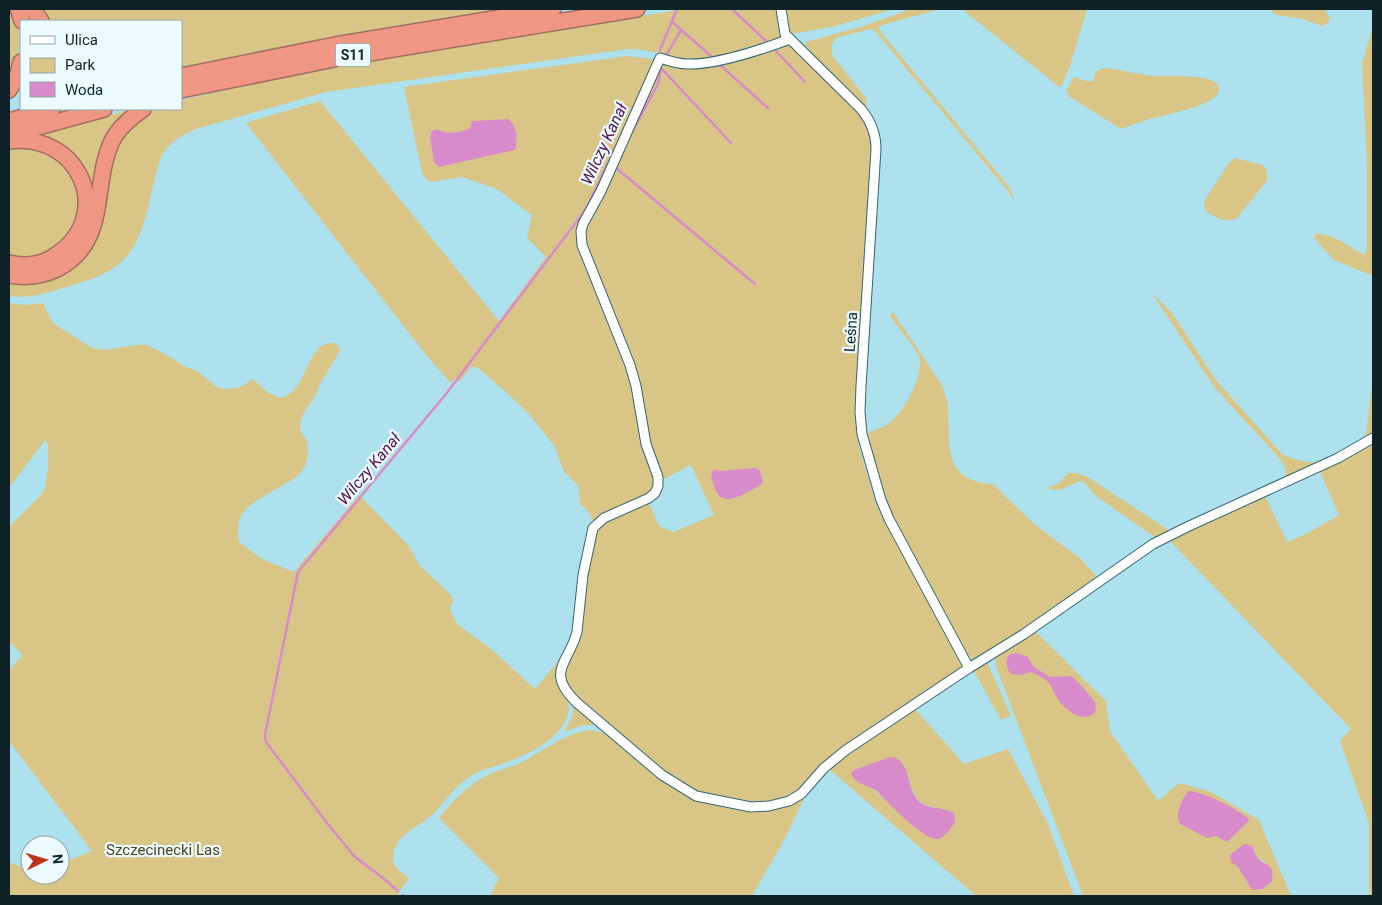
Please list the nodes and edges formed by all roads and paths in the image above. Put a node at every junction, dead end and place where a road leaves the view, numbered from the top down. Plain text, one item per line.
1 (33, 9) edge
2 (553, 9) edge
3 (637, 9) edge
4 (781, 9) edge
5 (40, 20) edge
6 (790, 39) junction
7 (20, 66) edge
8 (182, 75) edge
9 (203, 78) junction
10 (9, 90) edge
11 (182, 91) edge
12 (48, 110) edge
13 (100, 110) edge
14 (142, 110) edge
15 (9, 121) edge
16 (9, 135) edge
17 (9, 141) edge
18 (9, 263) edge
19 (9, 275) edge
20 (1373, 438) edge
21 (969, 668) junction

1 - 5 highway
2 - 9 highway, S11
3 - 9 highway, S11
4 - 6 street, Leśna
6 - 21 street, Leśna
6 - 21 street
7 - 10 highway
8 - 9 highway
9 - 11 highway
12 - 15 highway
13 - 16 highway
14 - 19 highway
17 - 18 highway
20 - 21 street

